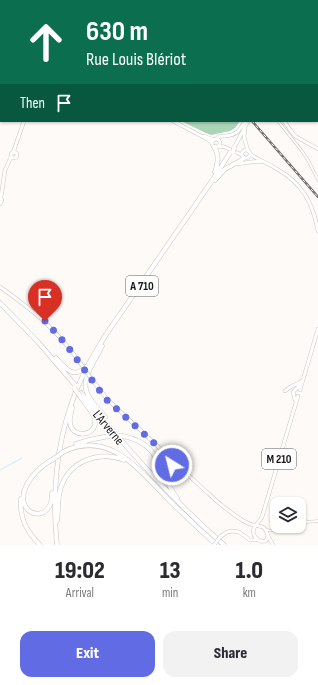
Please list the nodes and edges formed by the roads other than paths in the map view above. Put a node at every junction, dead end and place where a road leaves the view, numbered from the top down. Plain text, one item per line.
1 (24, 122) edge
2 (175, 122) edge
3 (179, 122) edge
4 (245, 122) edge
5 (246, 122) edge
6 (246, 122) edge
7 (279, 122) edge
8 (286, 122) edge
9 (282, 127) junction
10 (216, 143) junction
11 (318, 149) edge
12 (233, 150) junction
13 (249, 152) junction
14 (14, 153) junction
15 (244, 156) junction
16 (12, 158) junction
17 (267, 163) junction
18 (233, 165) junction
19 (318, 180) edge
20 (214, 181) junction
21 (204, 192) junction
22 (0, 196) edge
23 (0, 204) edge
24 (318, 231) edge
25 (0, 287) edge
26 (0, 303) edge
27 (0, 306) edge
28 (318, 329) edge
29 (38, 342) junction
30 (102, 345) junction
31 (90, 362) junction
32 (306, 372) junction
33 (74, 387) junction
34 (298, 389) junction
35 (285, 391) dead end
36 (81, 395) junction
37 (296, 396) junction
38 (72, 407) junction
39 (121, 437) junction
40 (64, 451) junction
41 (55, 457) junction
42 (173, 461) junction
43 (178, 466) junction
44 (56, 470) junction
45 (141, 472) junction
46 (187, 511) junction
47 (262, 517) junction
48 (57, 521) junction
49 (244, 521) junction
50 (318, 521) edge
51 (306, 522) edge
52 (257, 526) junction
53 (264, 528) junction
54 (270, 530) edge
55 (270, 532) edge
56 (254, 533) junction
57 (268, 536) junction
58 (248, 540) junction
59 (260, 541) junction
60 (40, 545) edge
61 (58, 545) edge
62 (215, 545) edge
63 (220, 545) edge
64 (224, 545) edge
65 (267, 545) edge
66 (273, 545) edge

1 - 14 main road
2 - 10 main road
3 - 10 main road
4 - 10 main road
5 - 12 main road
6 - 13 main road
7 - 9 street
8 - 9 street
8 - 11 main road
9 - 19 street
10 - 15 main road
10 - 21 highway
12 - 20 highway, A 710
12 - 21 highway, A 710
13 - 15 main road
13 - 15 main road
13 - 17 main road
14 - 16 main road
14 - 16 main road
15 - 17 main road
15 - 18 highway
16 - 22 main road
17 - 18 main road
17 - 24 main road
18 - 20 highway
20 - 30 highway, A 710
21 - 31 highway, A 710
22 - 23 main road
25 - 42 main road, bridge
26 - 29 highway, L'Arverne
27 - 33 highway, L'Arverne
28 - 32 main road
29 - 31 highway
29 - 33 highway, L'Arverne
30 - 38 highway, A 710
30 - 39 highway
31 - 44 highway, A 710
32 - 34 main road
32 - 35 main road
33 - 36 highway, L'Arverne, bridge
34 - 37 main road
34 - 37 main road
36 - 38 highway
36 - 39 highway, L'Arverne
36 - 63 highway, L'Arverne
37 - 47 main road, M 210
38 - 48 highway, A 710
39 - 40 highway, bridge
39 - 46 highway, L'Arverne
39 - 46 highway
40 - 41 highway, bridge
40 - 45 highway
41 - 44 highway
41 - 60 highway
42 - 43 main road
42 - 43 main road
43 - 49 main road
44 - 61 highway, A 710
45 - 48 highway
45 - 62 highway
46 - 64 highway, L'Arverne
47 - 52 main road, M 210
47 - 53 main road, M 210
48 - 61 highway
49 - 52 main road
49 - 56 main road
50 - 51 street
52 - 53 main road
52 - 56 main road
53 - 54 street
53 - 57 main road
55 - 57 street
56 - 58 main road
56 - 59 main road
57 - 59 main road
57 - 66 main road
58 - 59 main road
58 - 62 main road, bridge
59 - 65 main road

